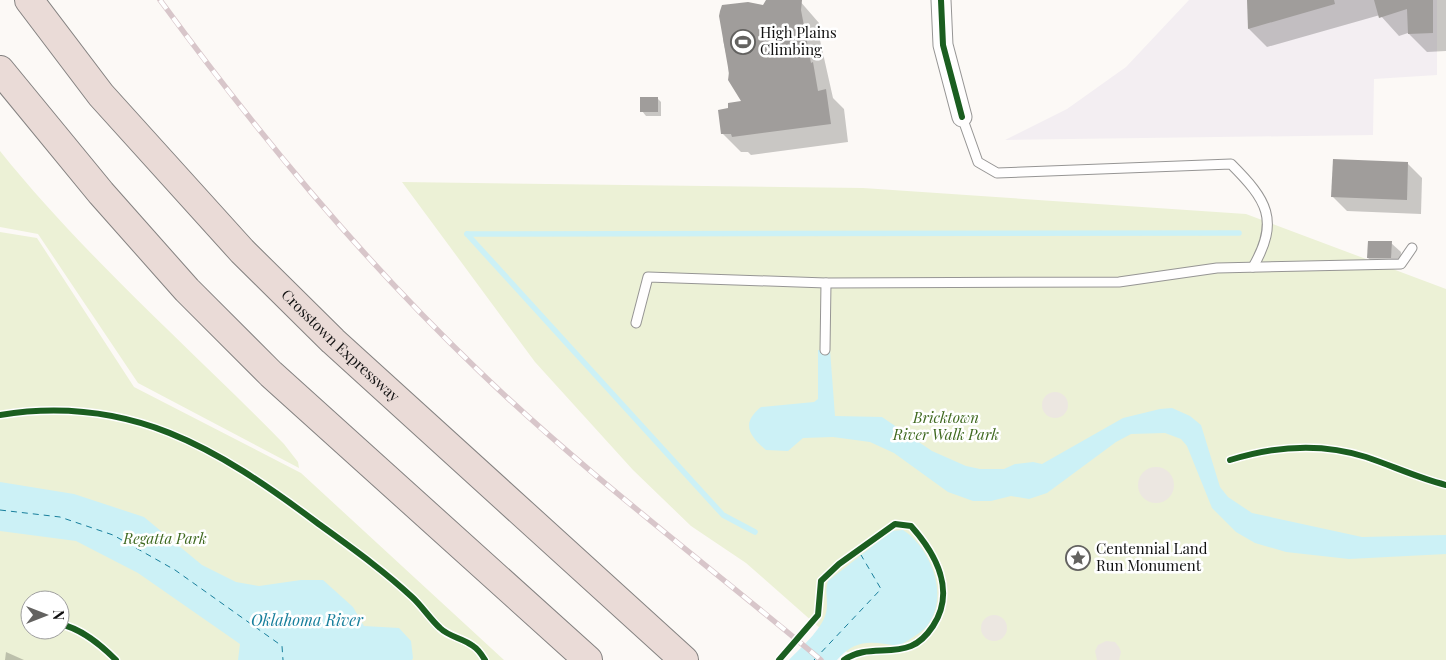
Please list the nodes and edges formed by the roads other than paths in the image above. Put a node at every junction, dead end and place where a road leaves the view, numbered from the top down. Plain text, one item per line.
1 (29, 0) edge
2 (941, 0) edge
3 (0, 70) edge
4 (962, 117) joint
5 (1412, 248) dead end
6 (1253, 268) junction
7 (826, 283) junction
8 (636, 322) dead end
9 (825, 350) dead end
10 (588, 660) edge
11 (684, 660) edge

1 - 11 highway, Crosstown Expressway
2 - 4 street
3 - 10 highway
4 - 6 lane
5 - 6 lane
6 - 7 lane
7 - 8 lane
7 - 9 lane

